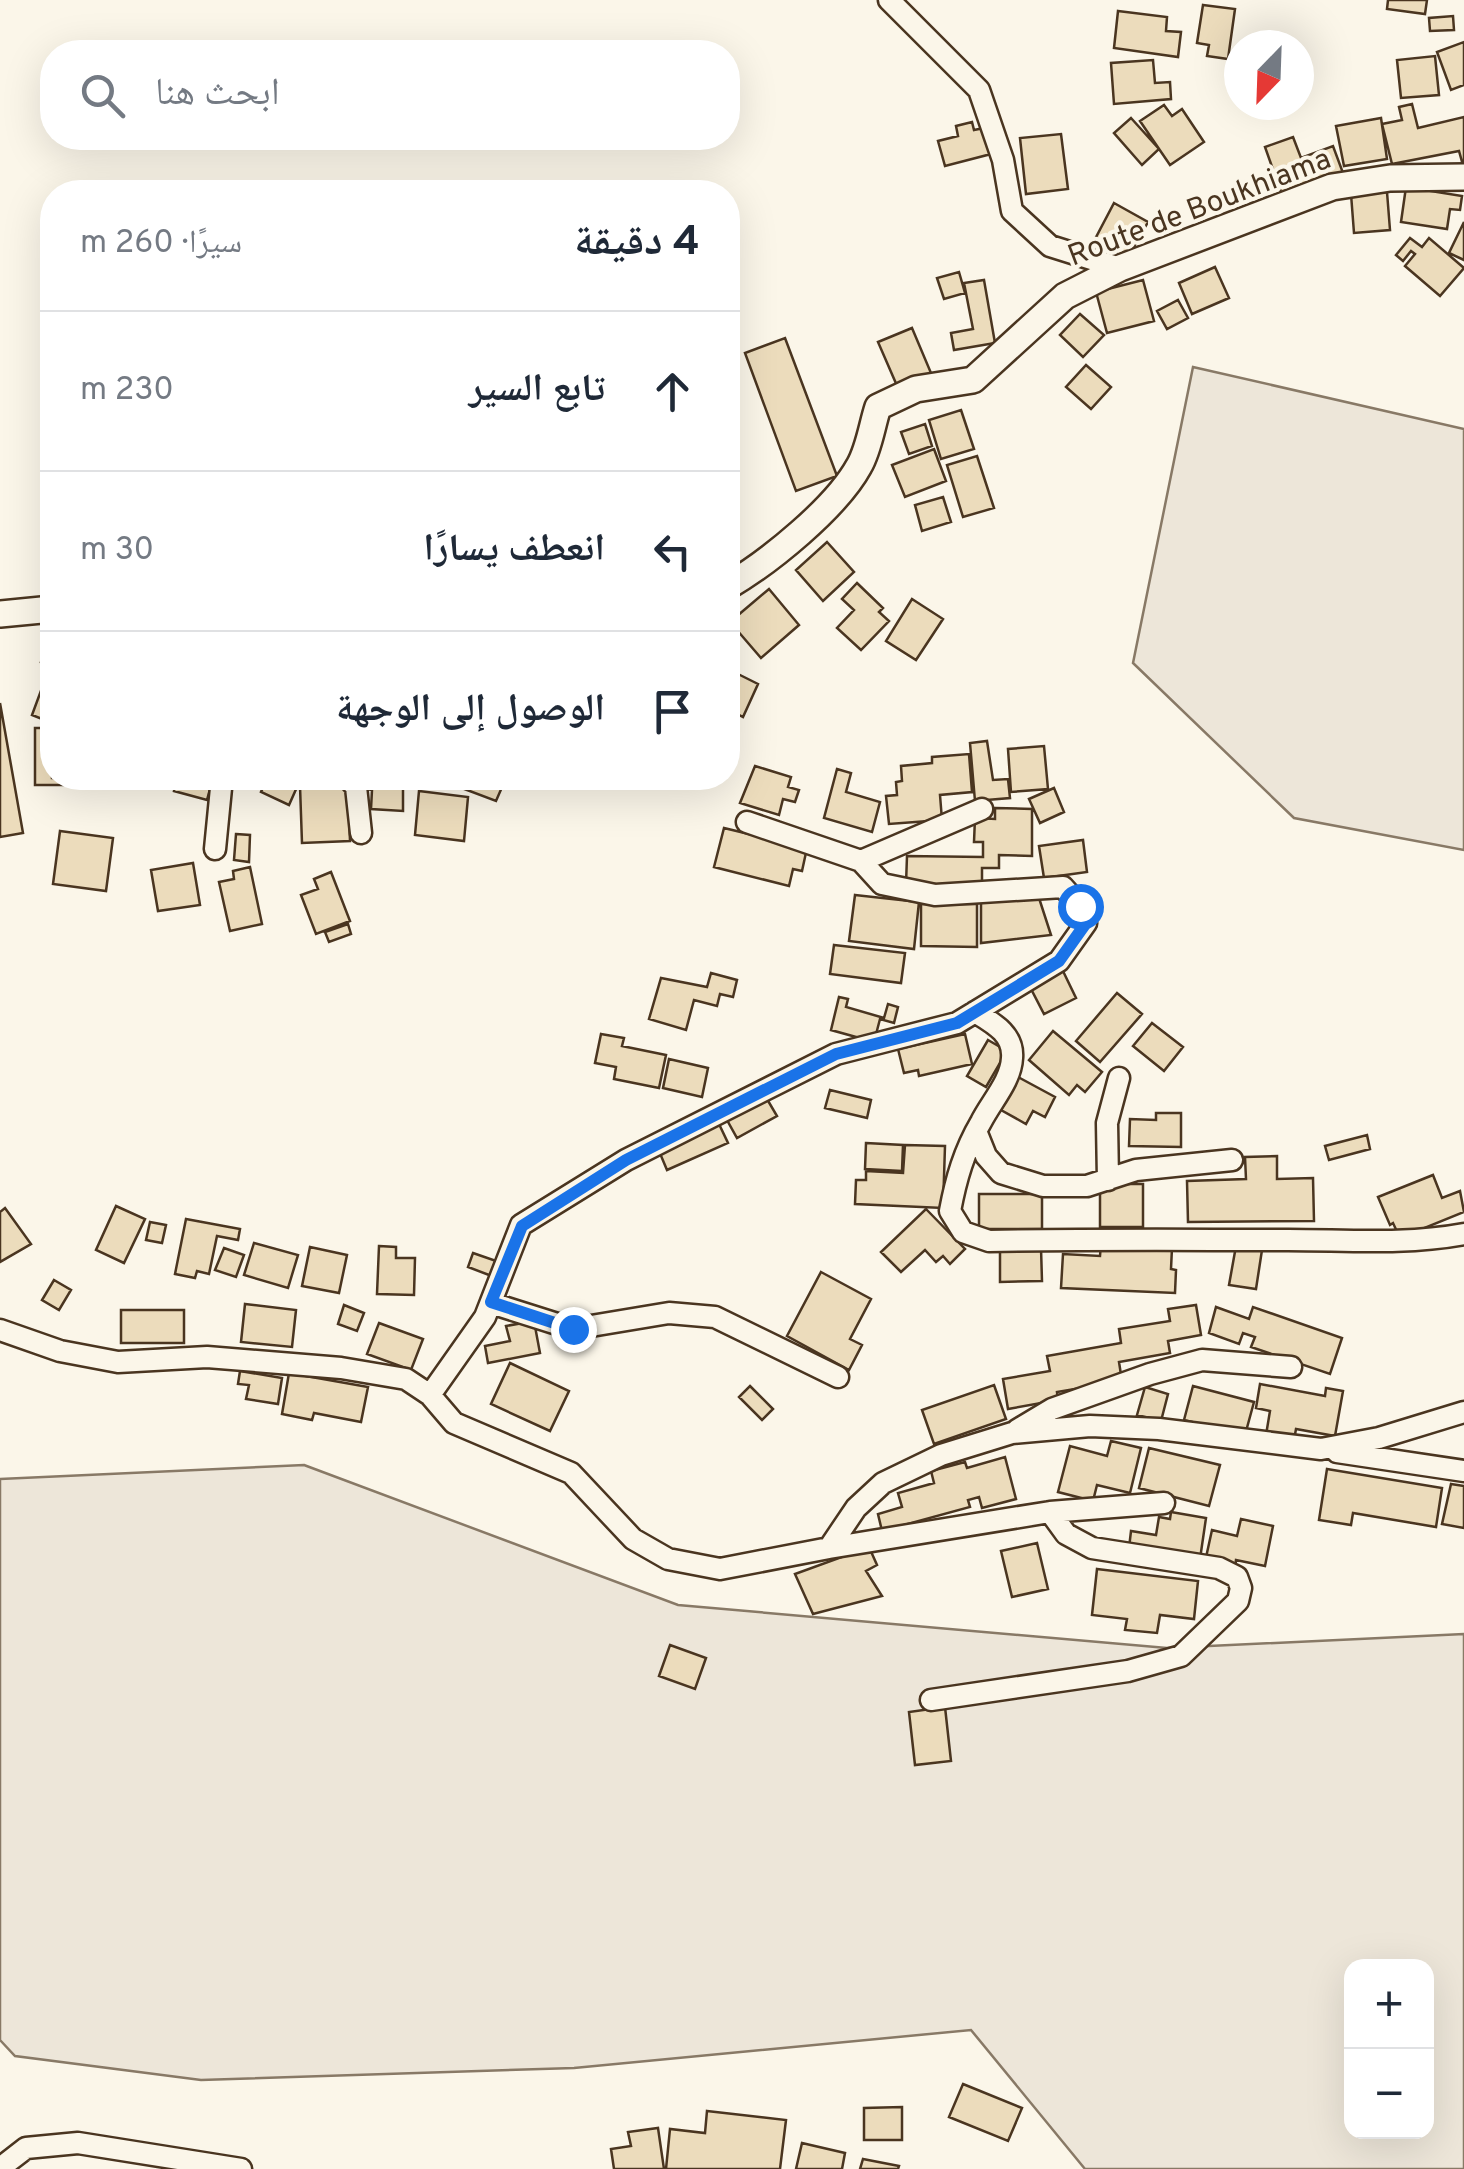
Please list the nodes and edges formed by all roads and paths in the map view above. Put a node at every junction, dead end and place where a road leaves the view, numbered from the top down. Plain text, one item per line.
1 (890, 0) edge
2 (1464, 177) edge
3 (1120, 268) junction
4 (740, 579) edge
5 (40, 610) edge
6 (0, 614) edge
7 (221, 790) edge
8 (356, 790) edge
9 (982, 809) dead end
10 (747, 822) dead end
11 (361, 834) dead end
12 (215, 849) dead end
13 (861, 861) junction
14 (975, 1012) junction
15 (1118, 1078) dead end
16 (976, 1131) junction
17 (1232, 1160) dead end
18 (1108, 1180) junction
19 (1464, 1234) edge
20 (491, 1302) junction
21 (0, 1330) edge
22 (1292, 1367) dead end
23 (838, 1378) dead end
24 (430, 1395) junction
25 (1464, 1412) edge
26 (1012, 1433) junction
27 (1320, 1449) junction
28 (1464, 1471) edge
29 (1164, 1503) dead end
30 (1050, 1512) junction
31 (829, 1548) junction
32 (931, 1700) dead end
33 (0, 2168) edge
34 (242, 2169) edge

1 - 3 street
2 - 3 street, Route de Boukhiama
3 - 4 street, Route de Boukhiama
5 - 6 street
7 - 12 street
8 - 11 street
9 - 13 street
10 - 13 street
13 - 14 street
14 - 16 street
14 - 20 street
15 - 18 street
16 - 18 street
16 - 19 street
17 - 18 street
20 - 23 street
20 - 24 street
21 - 24 street
22 - 26 street
24 - 31 street
25 - 27 street
26 - 27 street
26 - 31 street
27 - 28 street
29 - 30 street
30 - 31 street
30 - 32 street
33 - 34 street

